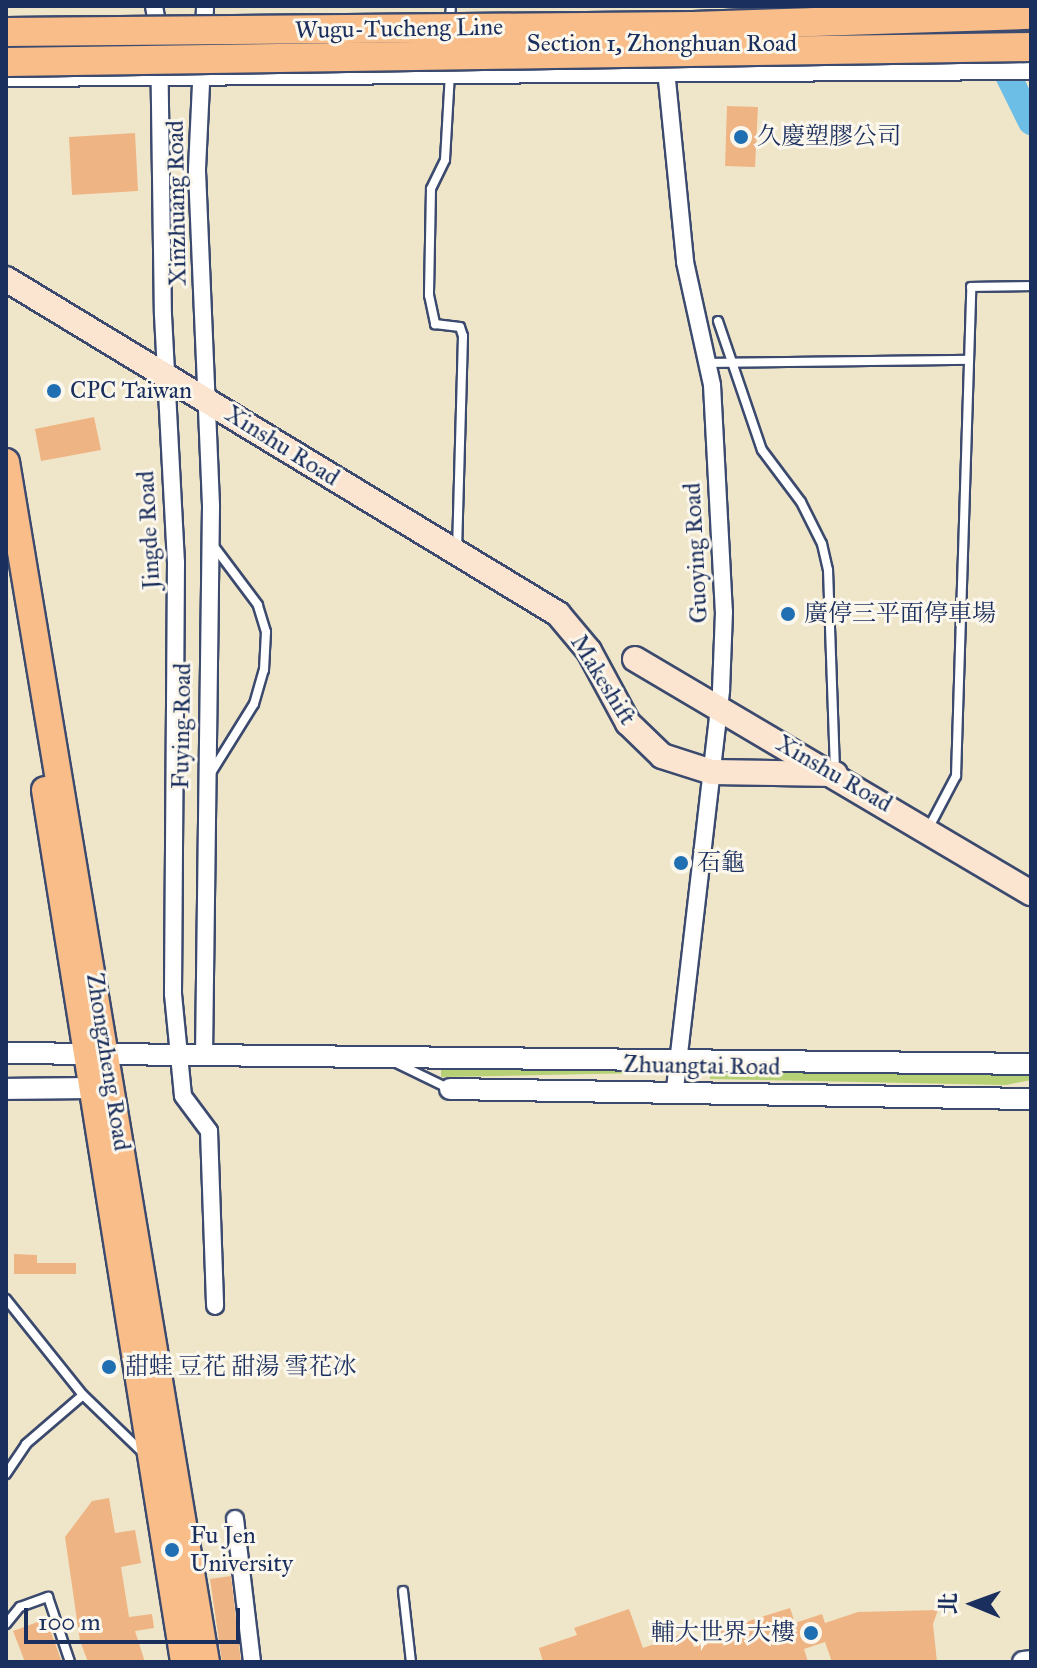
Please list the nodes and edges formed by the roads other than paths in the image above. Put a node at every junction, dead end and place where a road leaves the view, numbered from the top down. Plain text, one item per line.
1 (879, 6) edge
2 (1017, 6) edge
3 (451, 12) edge
4 (155, 13) edge
5 (205, 13) edge
6 (666, 14) junction
7 (1031, 15) edge
8 (6, 20) edge
9 (380, 20) junction
10 (6, 32) edge
11 (1031, 45) edge
12 (6, 62) edge
13 (665, 68) junction
14 (1031, 69) edge
15 (450, 72) junction
16 (376, 74) junction
17 (6, 76) edge
18 (160, 76) junction
19 (200, 76) junction
20 (6, 279) edge
21 (1031, 286) edge
22 (718, 321) dead end
23 (969, 360) junction
24 (709, 363) junction
25 (735, 363) junction
26 (165, 373) junction
27 (208, 399) junction
28 (6, 462) edge
29 (210, 542) junction
30 (457, 554) junction
31 (6, 558) edge
32 (558, 614) joint
33 (635, 659) dead end
34 (719, 708) junction
35 (789, 747) junction
36 (712, 772) junction
37 (779, 773) junction
38 (835, 774) junction
39 (206, 781) junction
40 (928, 829) junction
41 (1031, 893) edge
42 (96, 1052) junction
43 (6, 1053) edge
44 (179, 1053) junction
45 (204, 1053) junction
46 (381, 1054) junction
47 (676, 1058) junction
48 (1031, 1064) edge
49 (103, 1088) junction
50 (6, 1089) edge
51 (450, 1089) joint
52 (675, 1091) junction
53 (1031, 1099) edge
54 (6, 1299) edge
55 (215, 1306) dead end
56 (83, 1395) junction
57 (155, 1468) junction
58 (6, 1474) edge
59 (235, 1519) dead end
60 (403, 1591) dead end
61 (6, 1624) edge
62 (1031, 1661) edge
63 (70, 1662) edge
64 (184, 1662) edge
65 (206, 1662) edge
66 (252, 1662) edge
67 (411, 1662) edge
68 (1023, 1662) edge

1 - 6 street, Section 1, Zhonghuan Road
2 - 11 street
3 - 6 street, Section 1, Zhonghuan Road
3 - 9 street, Section 1, Zhonghuan Road
3 - 15 street
4 - 5 street, Section 1, Zhonghuan Road
4 - 8 street, Section 1, Zhonghuan Road
4 - 18 street, Jingde Road
5 - 9 street, Section 1, Zhonghuan Road
5 - 19 street, Xinzhuang Road
6 - 13 street, Guoying Road
7 - 10 highway, Wugu-Tucheng Line, bridge
9 - 16 street
11 - 12 highway, Wugu-Tucheng Line, bridge
13 - 14 street, Section 1, Zhonghuan Road
13 - 15 street, Section 1, Zhonghuan Road
13 - 24 street, Guoying Road
15 - 16 street, Section 1, Zhonghuan Road
15 - 30 lane
16 - 19 street, Section 1, Zhonghuan Road
17 - 18 street, Section 1, Zhonghuan Road
18 - 19 street, Section 1, Zhonghuan Road
18 - 26 street, Jingde Road
19 - 27 street, Xinzhuang Road
20 - 26 main road, Xinshu Road
21 - 23 lane
22 - 25 lane
23 - 25 lane
23 - 40 lane
24 - 25 lane
24 - 34 street, Guoying Road
25 - 38 lane
26 - 27 main road, Xinshu Road
26 - 44 street, Jingde Road
27 - 29 street, Fuying Road
27 - 30 main road, Xinshu Road
28 - 42 main road, Zhongzheng Road
29 - 39 street, Fuying Road
29 - 39 lane
30 - 32 main road, Xinshu Road
31 - 42 main road, Zhongzheng Road
32 - 36 main road, Makeshift
33 - 34 main road, Xinshu Road
34 - 35 main road, Xinshu Road
34 - 36 street, Guoying Road
35 - 37 lane
35 - 38 main road, Xinshu Road
36 - 37 main road, Makeshift
36 - 47 street, Guoying Road
37 - 38 main road, Makeshift
38 - 40 main road, Xinshu Road
39 - 45 street, Fuying Road
40 - 41 main road, Xinshu Road
42 - 43 street, Zhuangtai Road
42 - 44 street, Zhuangtai Road
42 - 49 main road, Zhongzheng Road
44 - 45 street, Zhuangtai Road
44 - 55 street
45 - 46 street, Zhuangtai Road
46 - 47 street, Zhuangtai Road
46 - 51 lane, Zhuangtai Road
47 - 48 street, Zhuangtai Road
47 - 52 street, Guoying Road
49 - 50 street
49 - 57 main road, Zhongzheng Road
49 - 65 main road, Zhongzheng Road
51 - 52 street, Zhuangtai Road
52 - 53 street, Zhuangtai Road
54 - 56 lane
56 - 57 lane
56 - 58 lane
57 - 64 main road, Zhongzheng Road
59 - 66 street
60 - 67 lane
61 - 63 lane
62 - 68 street

